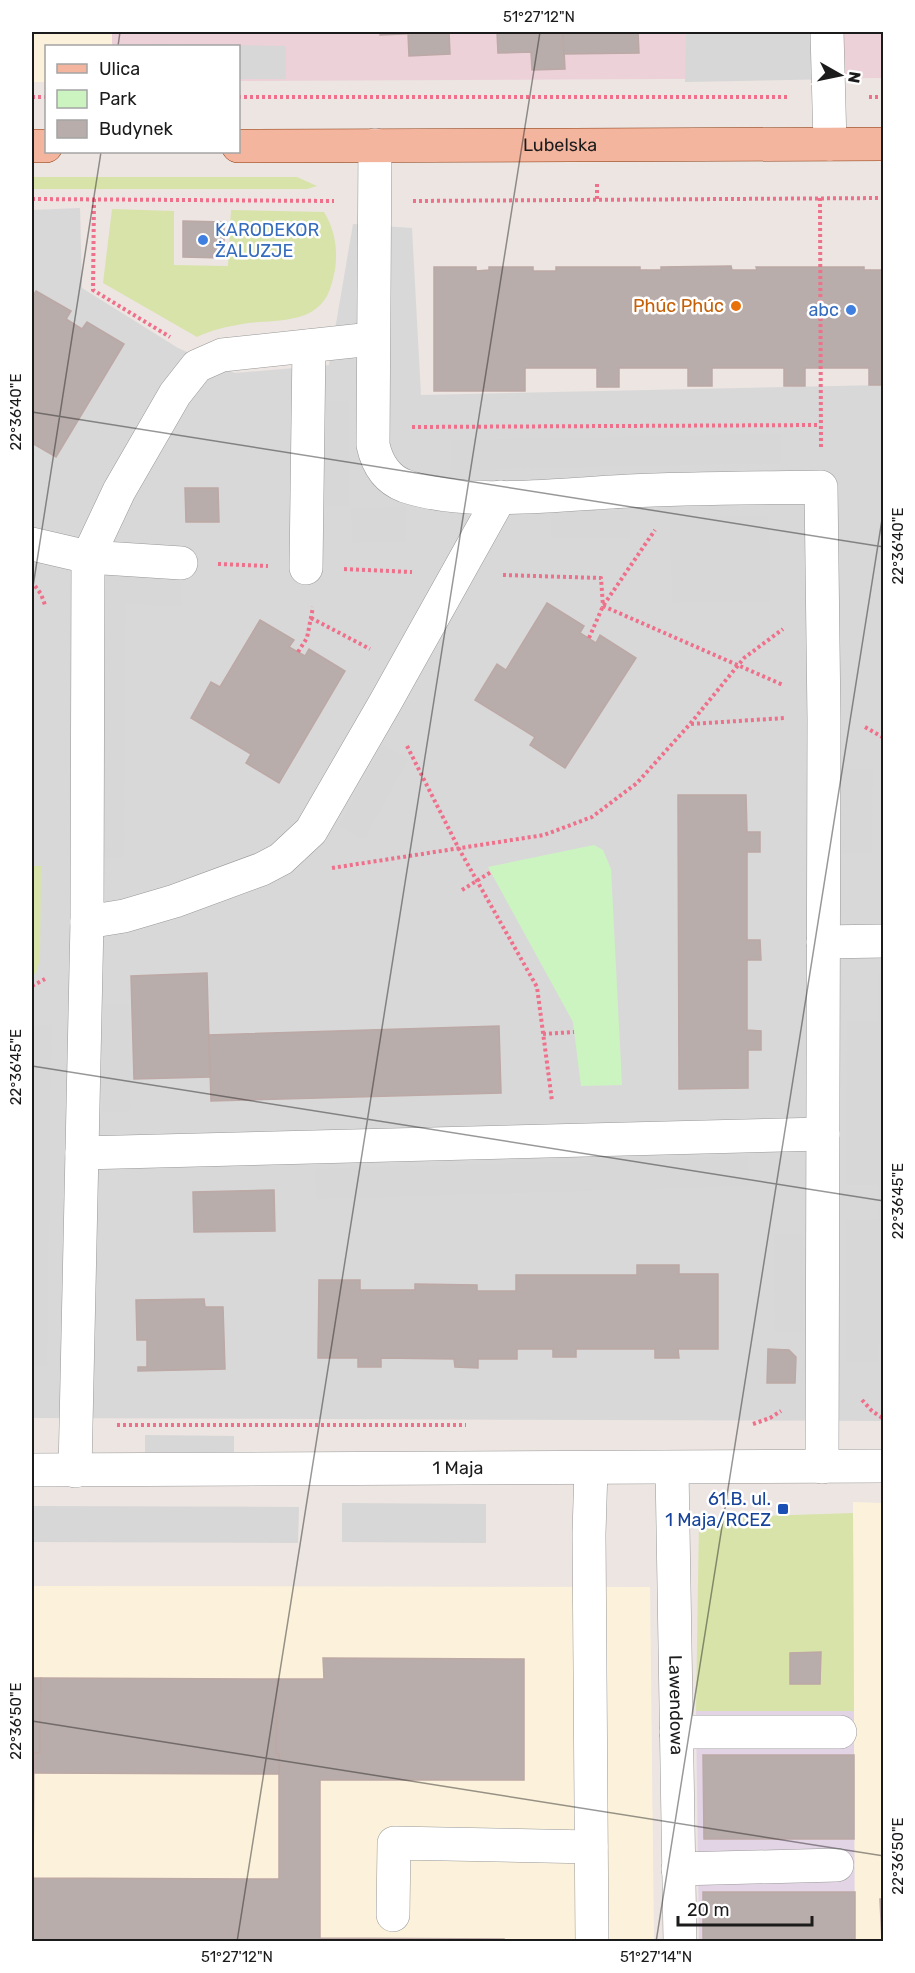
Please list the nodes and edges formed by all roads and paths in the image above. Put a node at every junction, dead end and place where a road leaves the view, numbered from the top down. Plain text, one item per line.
1 (827, 32) edge
2 (240, 97) edge
3 (829, 97) junction
4 (884, 97) edge
5 (830, 144) junction
6 (884, 144) edge
7 (375, 145) junction
8 (240, 146) edge
9 (820, 198) junction
10 (884, 198) edge
11 (32, 199) edge
12 (94, 200) junction
13 (374, 201) junction
14 (173, 339) dead end
15 (372, 339) junction
16 (309, 346) junction
17 (820, 425) junction
18 (373, 427) junction
19 (821, 487) junction
20 (682, 489) junction
21 (500, 497) junction
22 (32, 544) edge
23 (88, 557) junction
24 (181, 563) joint
25 (306, 568) junction
26 (457, 573) junction
27 (822, 599) junction
28 (603, 606) junction
29 (311, 618) junction
30 (589, 638) dead end
31 (298, 652) dead end
32 (739, 665) junction
33 (405, 668) junction
34 (790, 693) dead end
35 (386, 703) junction
36 (459, 849) junction
37 (331, 869) dead end
38 (491, 872) dead end
39 (477, 881) junction
40 (462, 890) dead end
41 (87, 922) junction
42 (823, 942) junction
43 (884, 942) edge
44 (574, 1032) dead end
45 (543, 1034) junction
46 (823, 1134) junction
47 (557, 1141) junction
48 (82, 1153) junction
49 (860, 1396) dead end
50 (784, 1408) dead end
51 (884, 1419) edge
52 (743, 1424) dead end
53 (475, 1425) dead end
54 (76, 1426) junction
55 (884, 1466) edge
56 (822, 1467) junction
57 (591, 1468) junction
58 (672, 1468) junction
59 (32, 1470) edge
60 (75, 1471) junction
61 (676, 1732) junction
62 (840, 1732) dead end
63 (591, 1847) junction
64 (837, 1865) dead end
65 (678, 1869) junction
66 (393, 1915) dead end
67 (592, 1941) edge
68 (680, 1941) edge

1 - 3 street
2 - 3 path
3 - 4 path
3 - 5 street
5 - 6 main road, Lubelska
5 - 7 main road, Lubelska
7 - 8 main road, Lubelska
7 - 13 street
9 - 10 path
9 - 13 path
9 - 17 path
11 - 12 path
12 - 13 path
12 - 14 path
13 - 15 street
15 - 16 street
15 - 18 street
16 - 23 street
16 - 25 street
17 - 18 path
17 - 19 path
18 - 21 street
19 - 20 street
19 - 27 street
20 - 21 street
20 - 28 path
21 - 26 street
22 - 23 street
23 - 24 street
23 - 41 street
24 - 25 path
25 - 26 path
25 - 29 path
26 - 28 path
26 - 33 street
27 - 32 path
27 - 42 street
28 - 30 path
28 - 32 path
29 - 31 path
29 - 33 path
32 - 34 path
32 - 36 path
33 - 35 street
35 - 36 path
35 - 41 street
36 - 37 path
36 - 39 path
38 - 39 path
39 - 40 path
39 - 45 path
41 - 48 street
42 - 43 street
42 - 46 street
44 - 45 path
45 - 47 path
46 - 47 street
46 - 56 street
47 - 48 street
48 - 54 street
49 - 51 path
50 - 52 path
53 - 54 path
54 - 60 street
55 - 56 street, 1 Maja
56 - 58 street, 1 Maja
57 - 58 street, 1 Maja
57 - 60 street, 1 Maja
57 - 63 street
58 - 61 street, Lawendowa
59 - 60 street, 1 Maja
61 - 62 street
61 - 65 street, Lawendowa
63 - 66 street
63 - 67 street
64 - 65 street
65 - 68 street, Lawendowa

